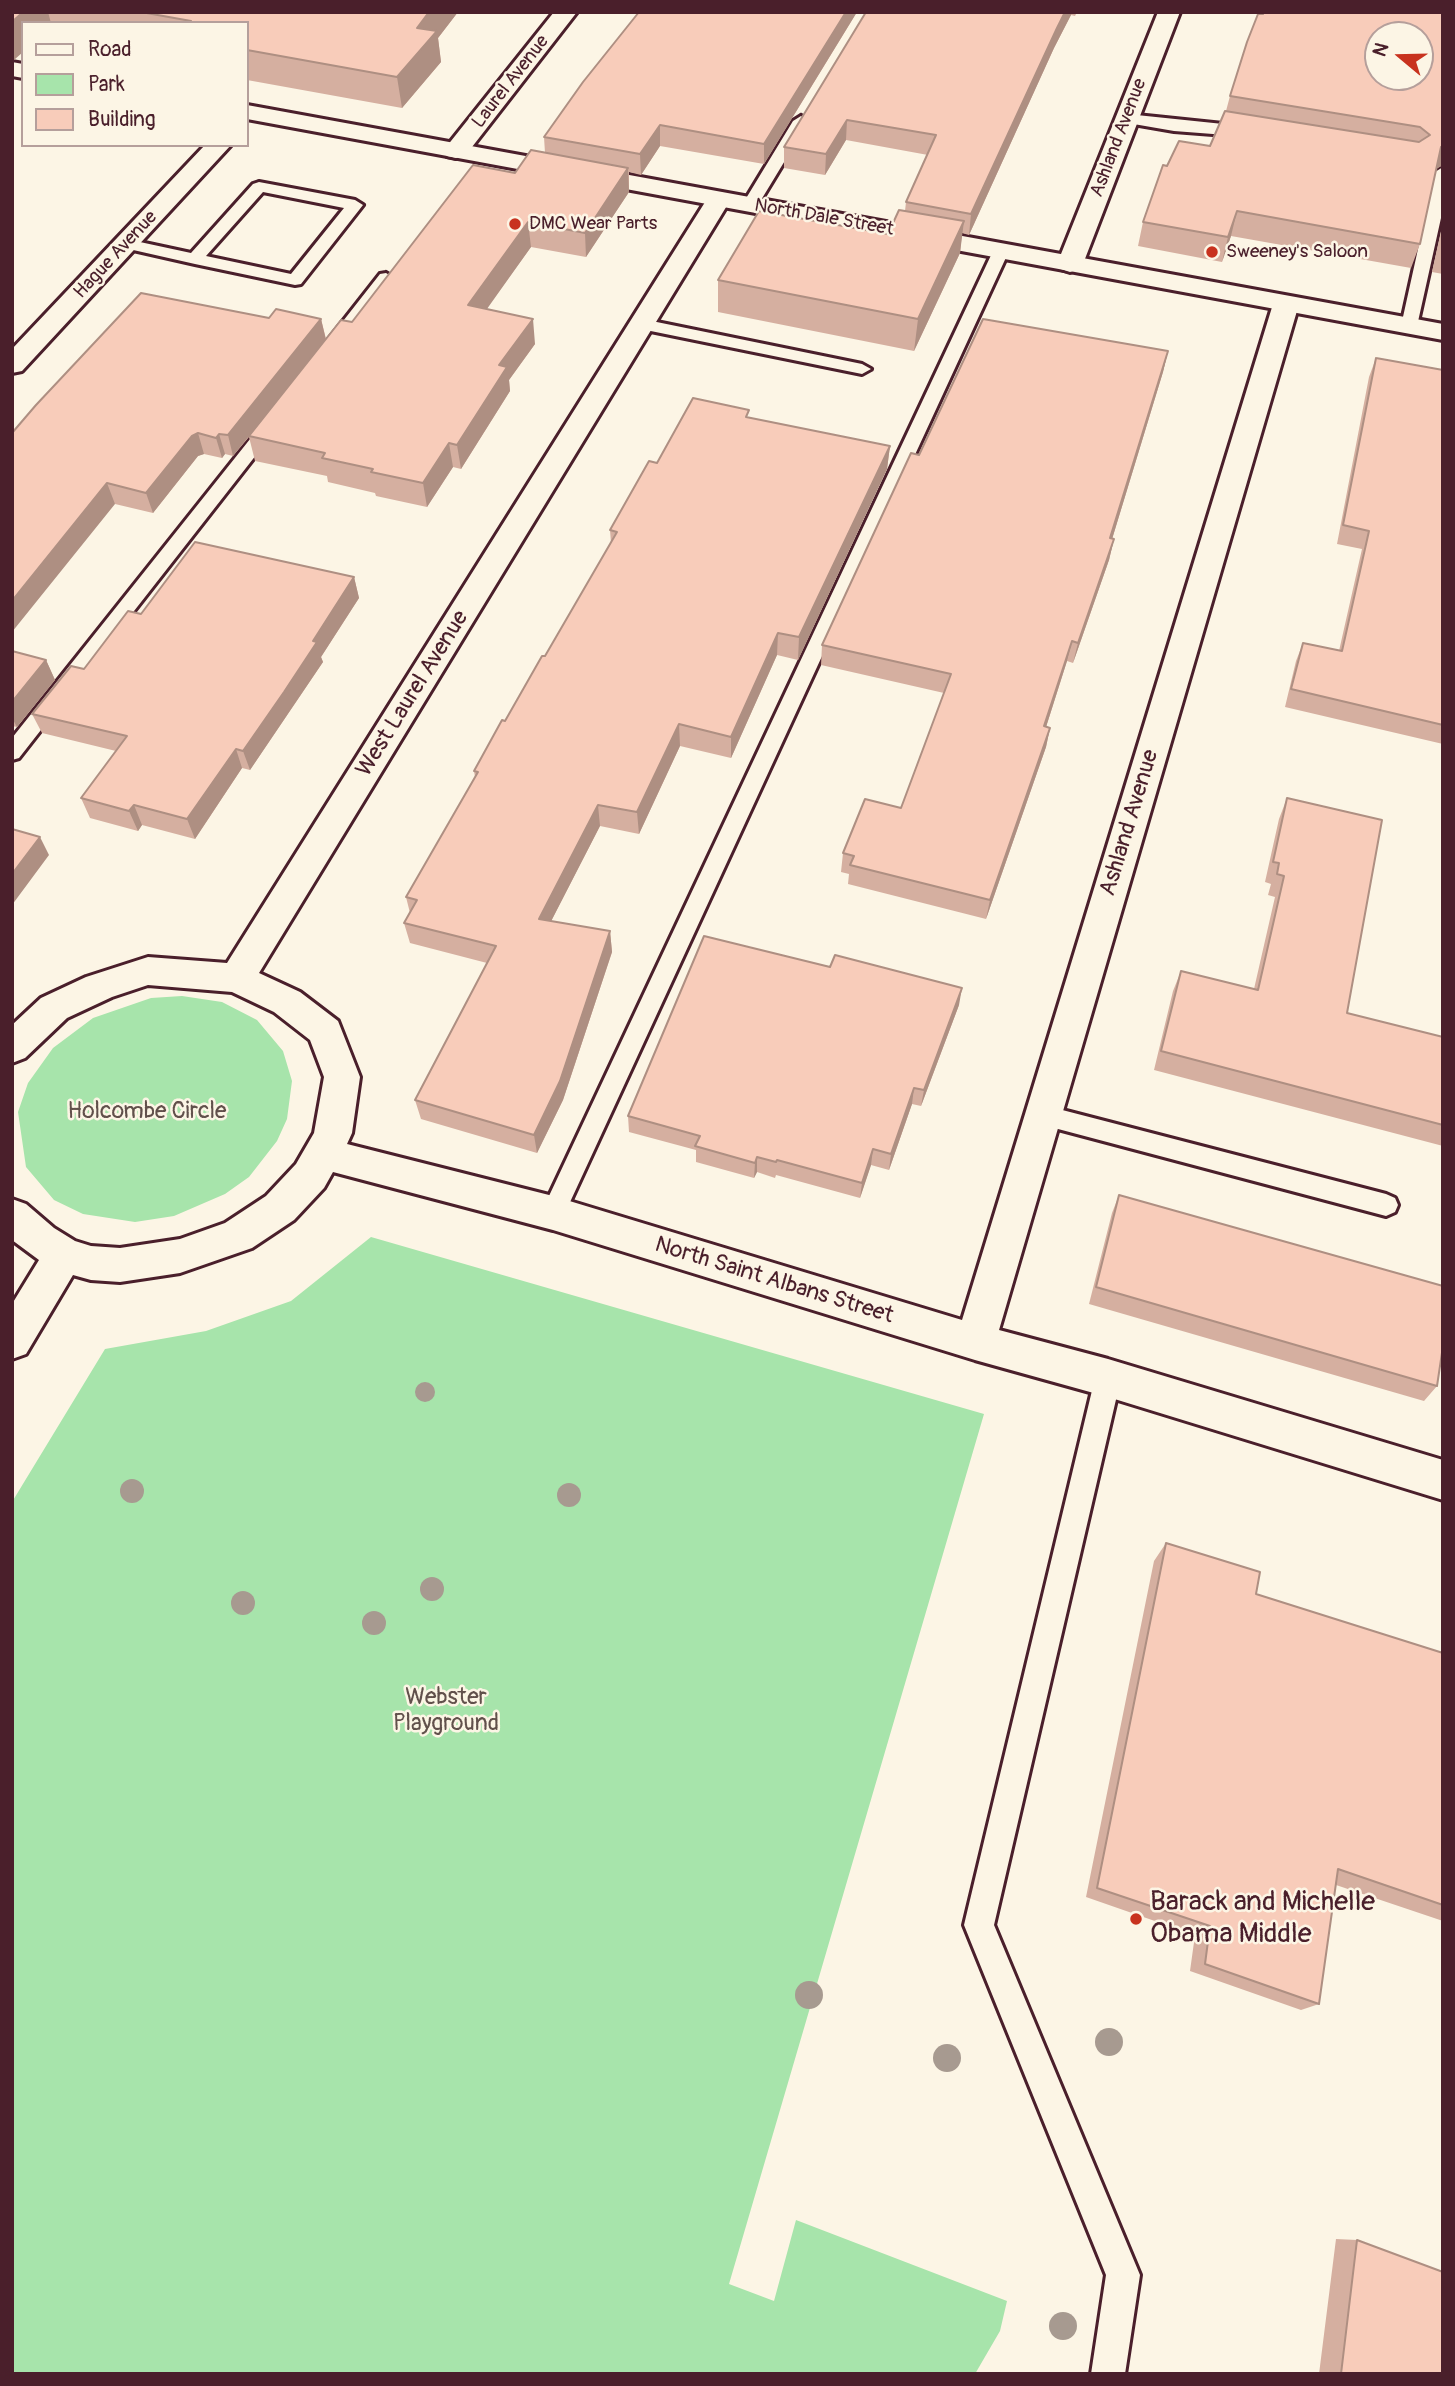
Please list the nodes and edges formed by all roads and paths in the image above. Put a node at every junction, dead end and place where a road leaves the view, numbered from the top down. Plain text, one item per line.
1 (566, 12) edge
2 (1169, 12) edge
3 (812, 104) edge
4 (248, 113) edge
5 (1127, 118) junction
6 (1275, 135) edge
7 (217, 147) edge
8 (456, 151) junction
9 (1443, 172) edge
10 (719, 199) junction
11 (750, 205) junction
12 (126, 244) junction
13 (1001, 251) junction
14 (401, 258) edge
15 (195, 259) junction
16 (1070, 264) junction
17 (1286, 304) junction
18 (642, 324) junction
19 (1409, 326) junction
20 (1443, 332) edge
21 (324, 357) edge
22 (12, 365) edge
23 (862, 369) dead end
24 (280, 412) edge
25 (12, 753) edge
26 (237, 978) junction
27 (12, 1048) edge
28 (1043, 1115) junction
29 (324, 1154) junction
30 (1386, 1205) dead end
31 (553, 1213) junction
32 (12, 1216) edge
33 (64, 1255) junction
34 (12, 1341) edge
35 (975, 1342) junction
36 (1108, 1378) junction
37 (1443, 1480) edge
38 (1108, 2374) edge

1 - 8 street, Laurel Avenue
2 - 5 street, Ashland Avenue
3 - 11 lane
4 - 8 street, North Dale Street
5 - 6 lane
5 - 16 street, Ashland Avenue
7 - 12 street, Hague Avenue
8 - 10 street, North Dale Street
9 - 19 lane
10 - 11 street, North Dale Street
10 - 18 street, West Laurel Avenue
11 - 13 street, North Dale Street
12 - 15 lane
12 - 22 street, Hague Avenue
13 - 16 street, North Dale Street
13 - 31 lane
14 - 21 lane
15 - 15 lane
16 - 17 street, North Dale Street
17 - 19 street, North Dale Street
17 - 28 street, Ashland Avenue
18 - 23 lane
18 - 26 street, West Laurel Avenue
19 - 20 street, North Dale Street
24 - 25 lane
26 - 27 street
26 - 29 street
28 - 30 lane
28 - 35 street, Ashland Avenue
29 - 31 street, North Saint Albans Street
29 - 33 street
31 - 35 street, North Saint Albans Street
32 - 33 street
33 - 34 street
35 - 36 street, North Saint Albans Street
36 - 37 street, North Saint Albans Street
36 - 38 lane

